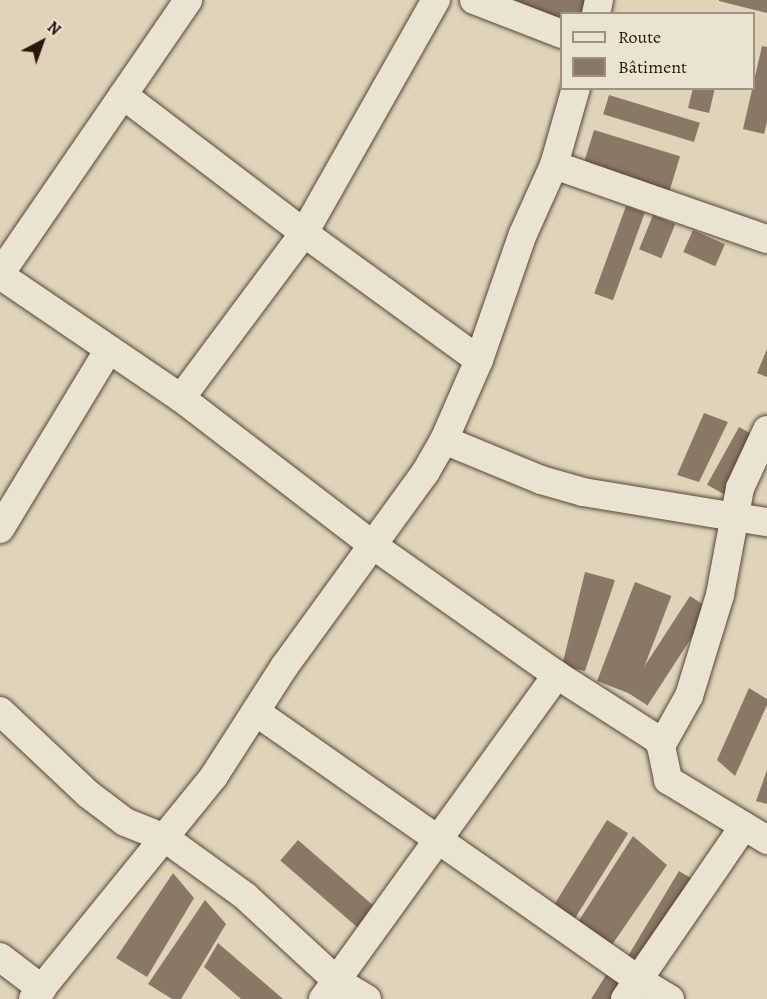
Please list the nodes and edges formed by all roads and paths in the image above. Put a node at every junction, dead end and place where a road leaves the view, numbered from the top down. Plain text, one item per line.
1 (188, 0) edge
2 (436, 0) edge
3 (474, 0) edge
4 (560, 34) edge
5 (575, 90) edge
6 (123, 95) junction
7 (554, 165) junction
8 (304, 233) junction
9 (767, 239) edge
10 (0, 275) edge
11 (109, 349) junction
12 (479, 360) junction
13 (181, 398) junction
14 (767, 430) edge
15 (444, 440) junction
16 (734, 518) junction
17 (767, 522) edge
18 (0, 529) edge
19 (374, 546) junction
20 (557, 675) junction
21 (0, 711) edge
22 (256, 712) junction
23 (661, 747) junction
24 (755, 833) edge
25 (165, 838) junction
26 (439, 840) junction
27 (0, 957) edge
28 (330, 990) edge
29 (632, 990) edge
30 (38, 994) edge
31 (367, 999) edge
32 (670, 999) edge

1 - 6 street
2 - 8 street
3 - 4 street
5 - 7 street
6 - 8 street
6 - 10 street
7 - 9 street
7 - 12 street
8 - 12 street
8 - 13 street
10 - 11 street
11 - 13 street
11 - 18 street
12 - 15 street
13 - 19 street
14 - 16 street
15 - 16 street
15 - 19 street
16 - 17 street
16 - 23 street
19 - 20 street
19 - 22 street
20 - 23 street
20 - 26 street
21 - 25 street
22 - 25 street
22 - 26 street
23 - 24 street
24 - 29 street
25 - 28 street
25 - 30 street
26 - 28 street
26 - 29 street
27 - 30 street
28 - 31 street
29 - 32 street

